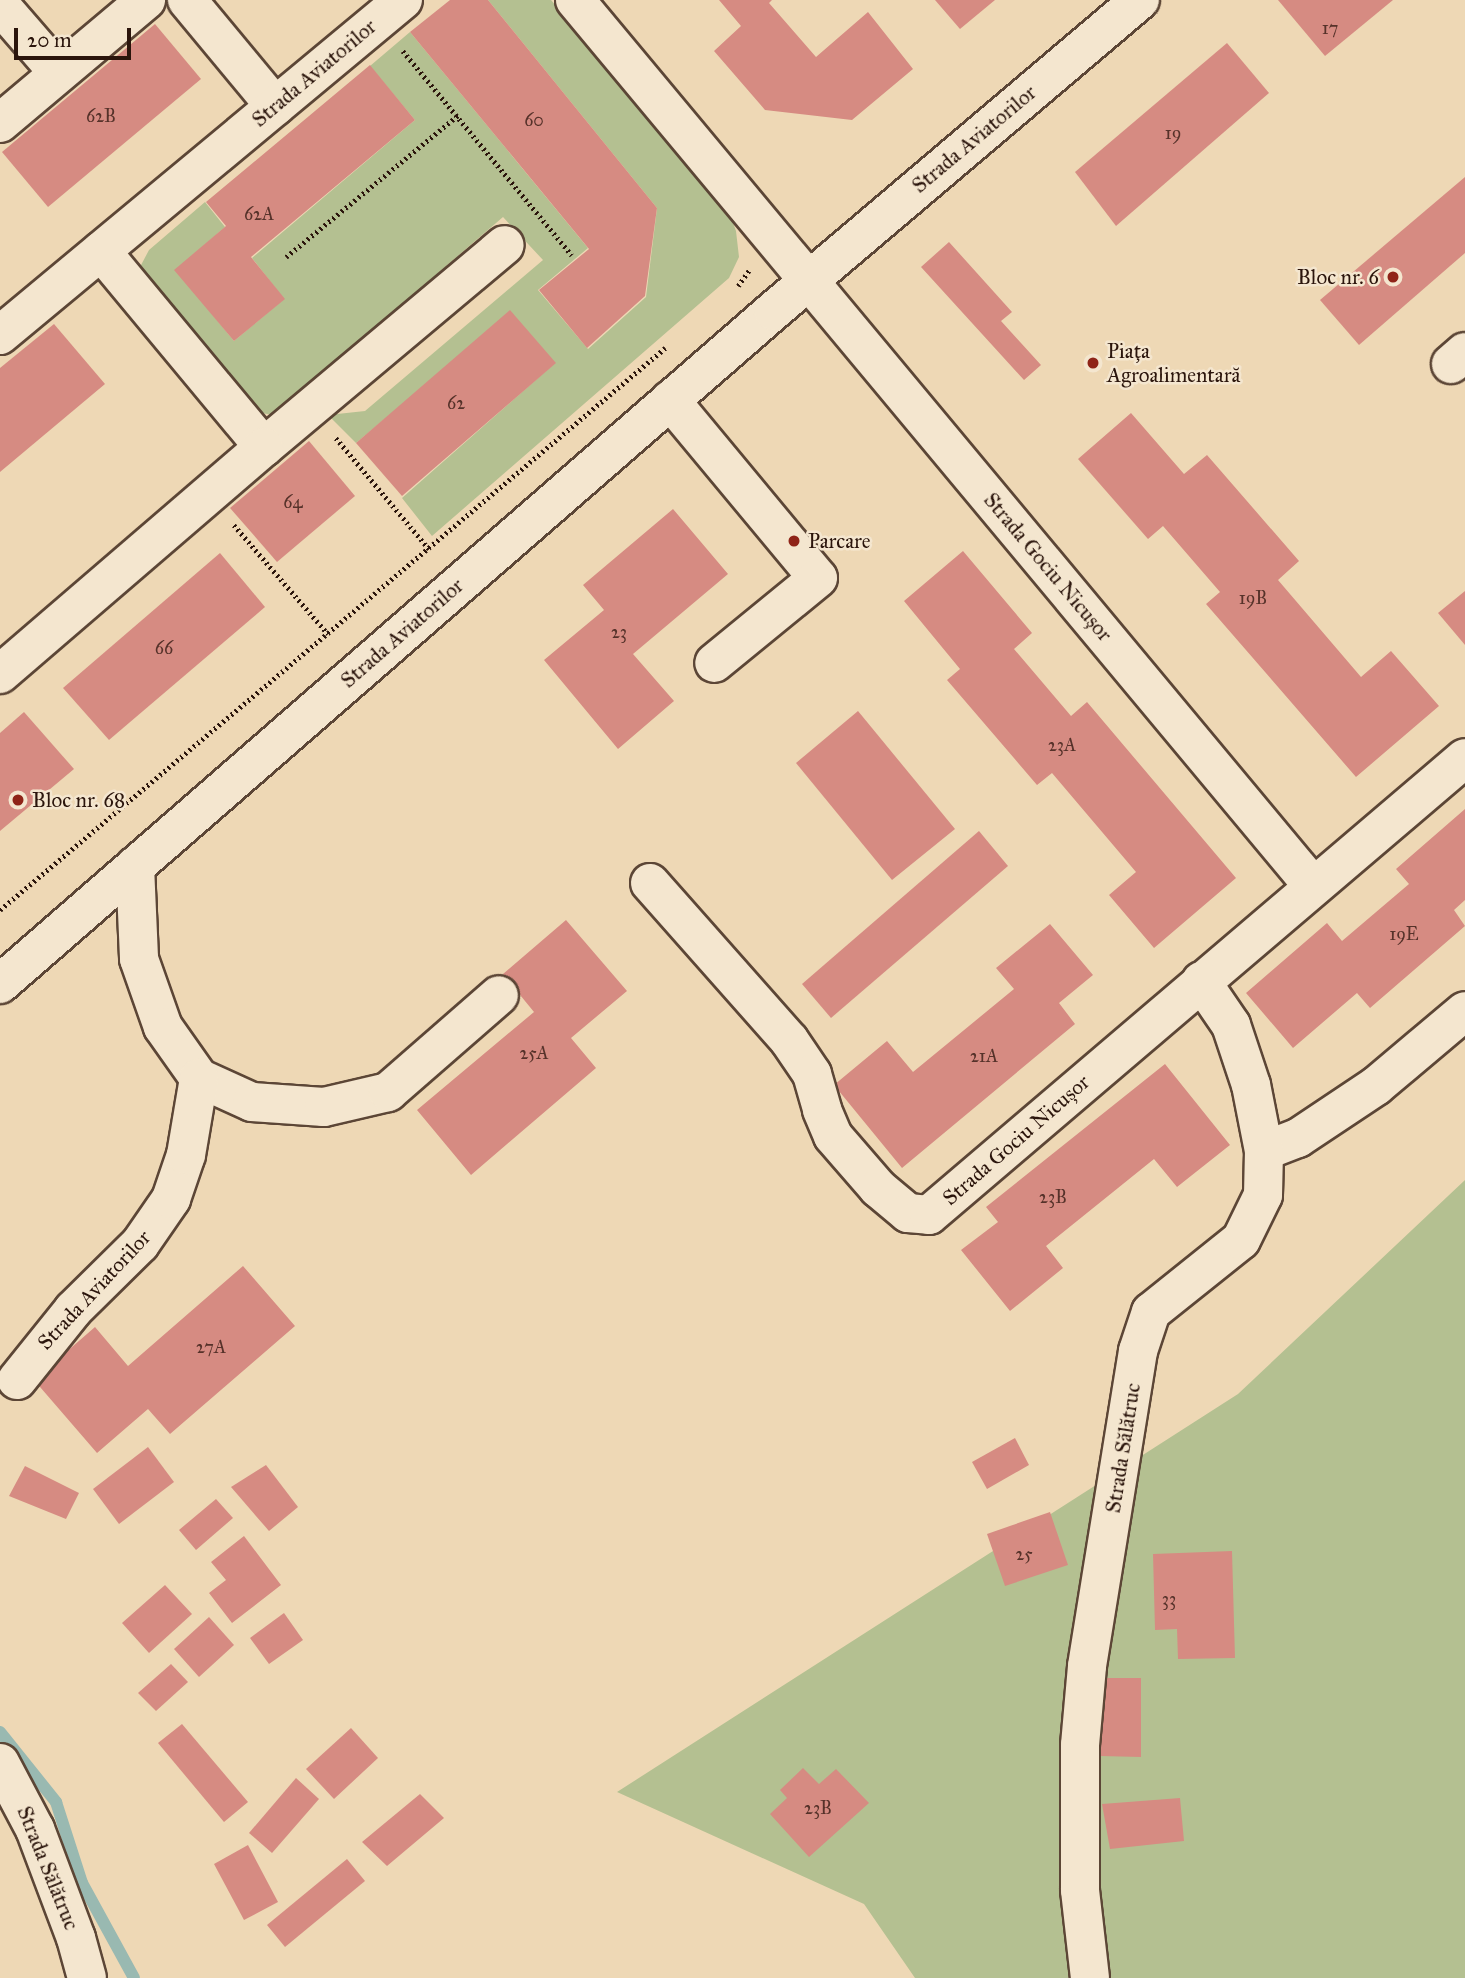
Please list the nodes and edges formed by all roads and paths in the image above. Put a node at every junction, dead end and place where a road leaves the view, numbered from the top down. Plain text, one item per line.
1 (146, 0) edge
2 (187, 0) edge
3 (575, 0) edge
4 (1140, 0) edge
5 (0, 5) edge
6 (390, 10) edge
7 (58, 72) junction
8 (275, 106) junction
9 (458, 115) junction
10 (0, 123) edge
11 (505, 245) dead end
12 (101, 251) junction
13 (572, 255) dead end
14 (286, 257) dead end
15 (751, 267) dead end
16 (810, 279) junction
17 (736, 288) dead end
18 (0, 335) edge
19 (674, 341) dead end
20 (670, 400) junction
21 (311, 408) junction
22 (264, 447) junction
23 (209, 495) junction
24 (429, 549) junction
25 (328, 634) junction
26 (714, 663) dead end
27 (0, 674) edge
28 (1465, 758) edge
29 (135, 866) junction
30 (650, 883) dead end
31 (1313, 886) junction
32 (0, 910) edge
33 (1201, 981) junction
34 (0, 984) edge
35 (499, 995) dead end
36 (1465, 1011) edge
37 (199, 1078) junction
38 (1264, 1151) junction
39 (17, 1380) dead end
40 (0, 1763) edge
41 (87, 1978) edge
42 (1090, 1978) edge

1 - 7 street
2 - 8 street
3 - 16 street
4 - 16 street, Strada Aviatorilor
5 - 7 street
6 - 8 street, Strada Aviatorilor
6 - 9 path
7 - 10 street
8 - 12 street, Strada Aviatorilor
9 - 13 path
9 - 14 path
11 - 21 street
12 - 18 street, Strada Aviatorilor
12 - 22 street
15 - 17 path
16 - 20 street, Strada Aviatorilor
16 - 31 street, Strada Gociu Nicușor
19 - 24 path
20 - 26 street
20 - 29 street, Strada Aviatorilor
21 - 22 street
21 - 24 path
22 - 23 street
23 - 25 path
23 - 27 street
24 - 25 path
25 - 32 path
28 - 31 street, Strada Gociu Nicușor
29 - 34 street, Strada Aviatorilor
29 - 37 street
30 - 33 street, Strada Gociu Nicușor
31 - 33 street, Strada Gociu Nicușor
33 - 38 street, Strada Sălătruc
35 - 37 street
36 - 38 street
37 - 39 street, Strada Aviatorilor
38 - 42 street, Strada Sălătruc
40 - 41 street, Strada Sălătruc

